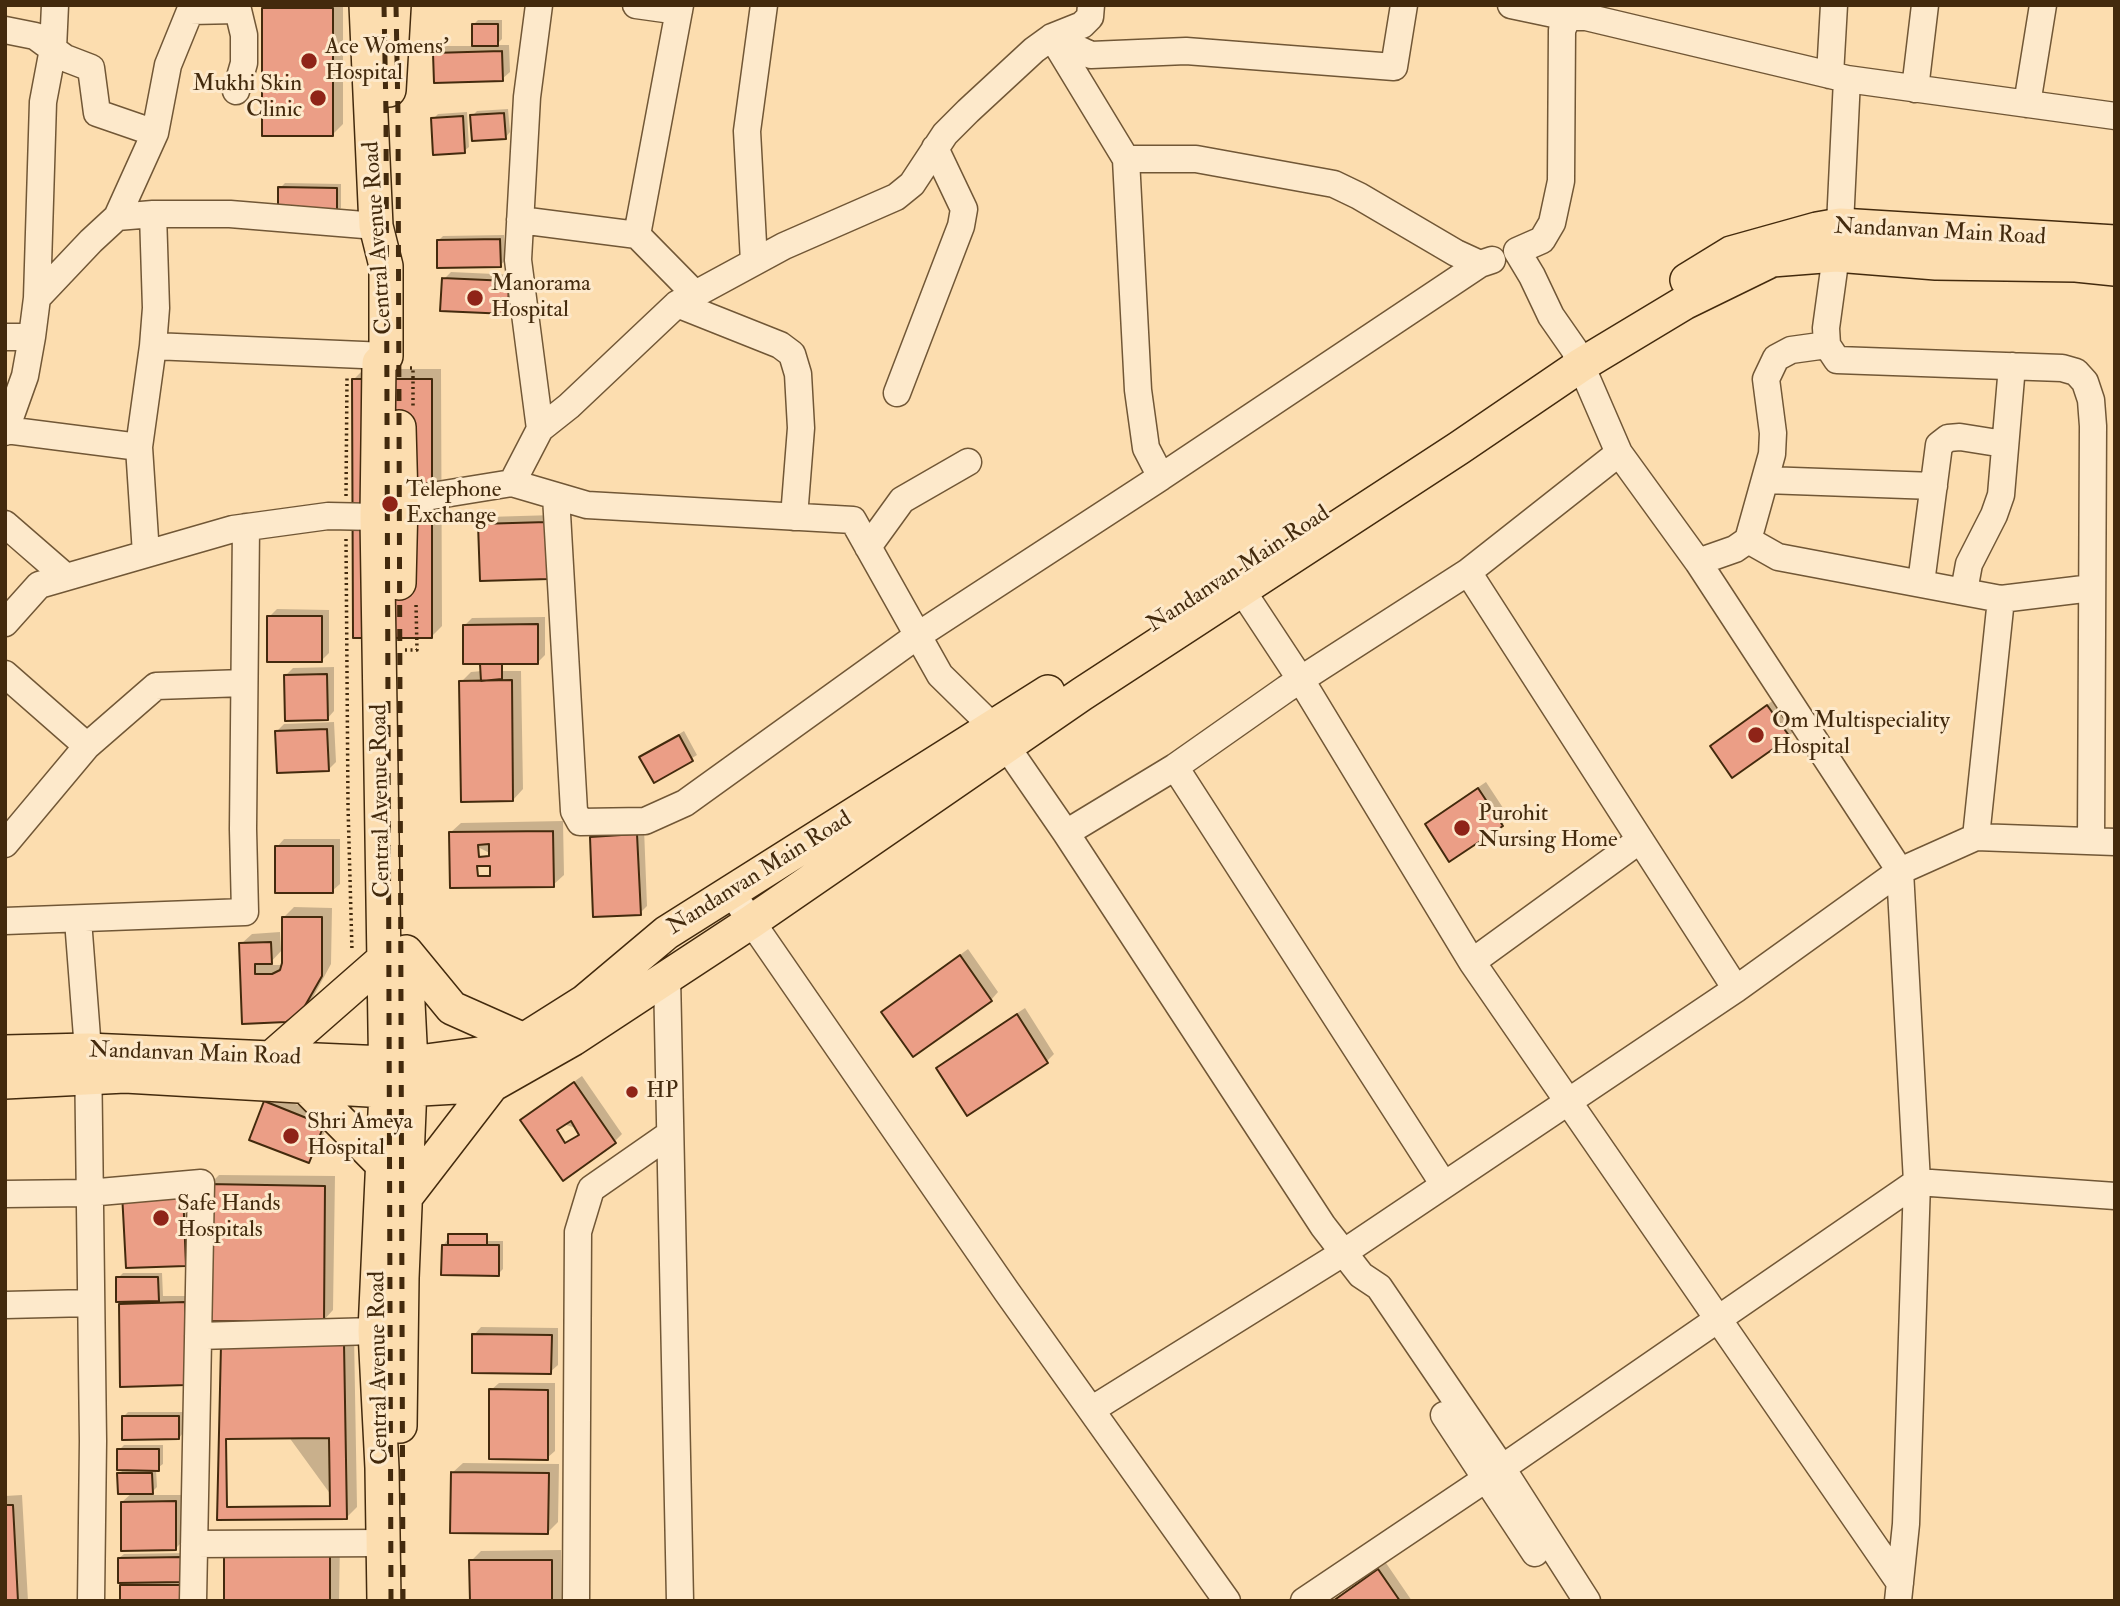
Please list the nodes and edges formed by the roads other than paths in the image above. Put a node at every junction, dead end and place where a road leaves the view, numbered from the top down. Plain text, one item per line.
1 (55, 5) edge
2 (366, 5) edge
3 (394, 5) edge
4 (539, 5) edge
5 (636, 5) edge
6 (764, 5) edge
7 (1091, 5) edge
8 (1404, 5) edge
9 (1511, 5) edge
10 (1834, 5) edge
11 (1925, 5) edge
12 (2043, 5) edge
13 (237, 7) edge
14 (680, 8) edge
15 (1580, 13) edge
16 (5, 30) edge
17 (1052, 37) junction
18 (52, 49) junction
19 (1839, 77) junction
20 (1915, 89) junction
21 (236, 91) dead end
22 (2027, 104) junction
23 (2115, 116) edge
24 (155, 133) junction
25 (935, 148) junction
26 (1126, 159) junction
27 (153, 214) junction
28 (117, 217) junction
29 (520, 220) junction
30 (376, 226) junction
31 (638, 235) junction
32 (1838, 240) junction
33 (2115, 242) edge
34 (1517, 251) junction
35 (754, 262) junction
36 (1480, 264) junction
37 (2115, 269) edge
38 (37, 298) junction
39 (686, 299) junction
40 (5, 337) edge
41 (32, 337) junction
42 (1827, 345) junction
43 (153, 346) junction
44 (1577, 357) junction
45 (382, 360) junction
46 (2012, 366) junction
47 (897, 393) dead end
48 (540, 429) junction
49 (6, 431) edge
50 (2004, 444) junction
51 (139, 447) junction
52 (1619, 453) junction
53 (968, 462) dead end
54 (1161, 477) junction
55 (1765, 480) junction
56 (512, 483) junction
57 (1934, 486) junction
58 (556, 496) junction
59 (375, 511) junction
60 (794, 517) junction
61 (5, 524) edge
62 (246, 527) junction
63 (1748, 540) junction
64 (868, 547) junction
65 (146, 554) junction
66 (1698, 562) junction
67 (1468, 572) junction
68 (66, 577) junction
69 (1921, 583) junction
70 (2092, 588) junction
71 (1241, 589) junction
72 (1964, 591) junction
73 (2001, 599) junction
74 (5, 623) edge
75 (917, 636) junction
76 (5, 674) edge
77 (1301, 680) junction
78 (244, 683) junction
79 (999, 737) junction
80 (88, 746) junction
81 (1175, 767) junction
82 (1066, 833) junction
83 (1976, 836) junction
84 (1640, 840) junction
85 (2103, 841) edge
86 (5, 844) edge
87 (1900, 871) junction
88 (731, 892) junction
89 (78, 920) junction
90 (5, 921) edge
91 (751, 922) junction
92 (395, 956) junction
93 (1472, 962) junction
94 (667, 976) junction
95 (1736, 989) junction
96 (524, 1040) junction
97 (5, 1052) edge
98 (271, 1058) junction
99 (88, 1064) junction
100 (398, 1077) junction
101 (5, 1082) edge
102 (492, 1085) junction
103 (305, 1086) junction
104 (1568, 1102) junction
105 (670, 1134) junction
106 (382, 1164) junction
107 (1917, 1182) junction
108 (1444, 1185) junction
109 (88, 1193) junction
110 (5, 1194) edge
111 (2115, 1196) edge
112 (405, 1198) junction
113 (1338, 1246) junction
114 (90, 1303) junction
115 (5, 1305) edge
116 (1717, 1319) junction
117 (375, 1331) junction
118 (198, 1336) junction
119 (1091, 1410) junction
120 (1494, 1473) junction
121 (383, 1543) junction
122 (194, 1544) junction
123 (1899, 1592) edge
124 (91, 1601) edge
125 (193, 1601) edge
126 (384, 1601) edge
127 (401, 1601) edge
128 (576, 1601) edge
129 (680, 1601) edge
130 (1227, 1601) edge
131 (1304, 1601) edge
132 (1566, 1601) edge
133 (1587, 1601) edge

1 - 18 street
2 - 30 main road, Central Avenue Road
3 - 59 main road
4 - 29 street
5 - 14 street
6 - 35 street
7 - 17 street
8 - 17 street
9 - 15 street
10 - 19 street
11 - 20 street
12 - 22 street
13 - 21 street
13 - 24 street
14 - 31 street
15 - 19 street
15 - 34 street
16 - 18 street
17 - 25 street
17 - 26 street
18 - 24 street
18 - 38 street
19 - 20 street
19 - 32 street
20 - 22 street
22 - 23 street
24 - 28 street
25 - 35 street
25 - 47 street
26 - 36 street
26 - 54 street
27 - 28 street
27 - 30 street
27 - 43 street
28 - 38 street
29 - 31 street
29 - 48 street
30 - 45 main road, Central Avenue Road
31 - 39 street
32 - 33 main road, Nandanvan Main Road
32 - 37 main road
32 - 42 street
32 - 44 main road
34 - 36 street
34 - 44 street
35 - 39 street
36 - 54 street
38 - 41 street
39 - 48 street
39 - 60 street
40 - 41 street
41 - 49 street
42 - 46 street
42 - 55 street
43 - 45 street
43 - 51 street
44 - 52 street
44 - 71 main road
44 - 79 main road, Nandanvan Main Road
45 - 59 main road, Central Avenue Road
46 - 50 street
46 - 70 street
48 - 56 street
49 - 51 street
50 - 57 street
50 - 72 street
51 - 65 street
52 - 66 street
52 - 67 street
53 - 64 street
54 - 75 street
55 - 57 street
55 - 63 street
56 - 58 street
56 - 59 street
57 - 69 street
58 - 60 street
58 - 75 street
59 - 62 street
59 - 92 main road, Central Avenue Road
60 - 64 street
61 - 68 street
62 - 65 street
62 - 78 street
63 - 66 street
63 - 69 street
64 - 75 street
65 - 68 street
66 - 87 street
67 - 77 street
67 - 84 street
68 - 74 street
69 - 72 street
70 - 73 street
70 - 85 street
71 - 77 street
71 - 79 main road
72 - 73 street
73 - 83 street
75 - 79 street
76 - 80 street
77 - 81 street
77 - 93 street
78 - 80 street
78 - 89 street
79 - 82 street
79 - 88 main road, Nandanvan Main Road
79 - 91 main road
80 - 86 street
81 - 82 street
81 - 108 street
82 - 113 street
83 - 85 street
83 - 87 street
84 - 93 street
84 - 95 street
87 - 95 street
87 - 107 street
88 - 91 street
88 - 96 main road, Nandanvan Main Road
89 - 90 street
89 - 99 street
91 - 94 main road
91 - 119 street
92 - 96 main road
92 - 98 main road
92 - 100 main road, Central Avenue Road
93 - 104 street
94 - 102 main road
94 - 105 street
95 - 104 street
96 - 100 main road, Nandanvan Main Road
97 - 99 main road, Nandanvan Main Road
98 - 99 main road, Nandanvan Main Road
98 - 100 main road, Nandanvan Main Road
99 - 101 main road
99 - 103 main road
99 - 109 street
100 - 102 main road
100 - 103 main road
100 - 106 main road, Central Avenue Road
100 - 112 main road
102 - 112 main road
103 - 106 main road
104 - 108 street
104 - 116 street
105 - 128 street
105 - 129 street
106 - 117 main road, Central Avenue Road
107 - 111 street
107 - 116 street
107 - 123 street
108 - 113 street
109 - 110 street
109 - 114 street
109 - 118 street
112 - 127 main road
113 - 119 street
113 - 120 street
114 - 115 street
114 - 124 street
116 - 120 street
116 - 123 street
117 - 118 street
117 - 121 main road, Central Avenue Road
118 - 122 street
119 - 130 street
120 - 131 street
120 - 132 street
120 - 133 street
121 - 122 street
121 - 126 main road, Central Avenue Road
122 - 125 street

